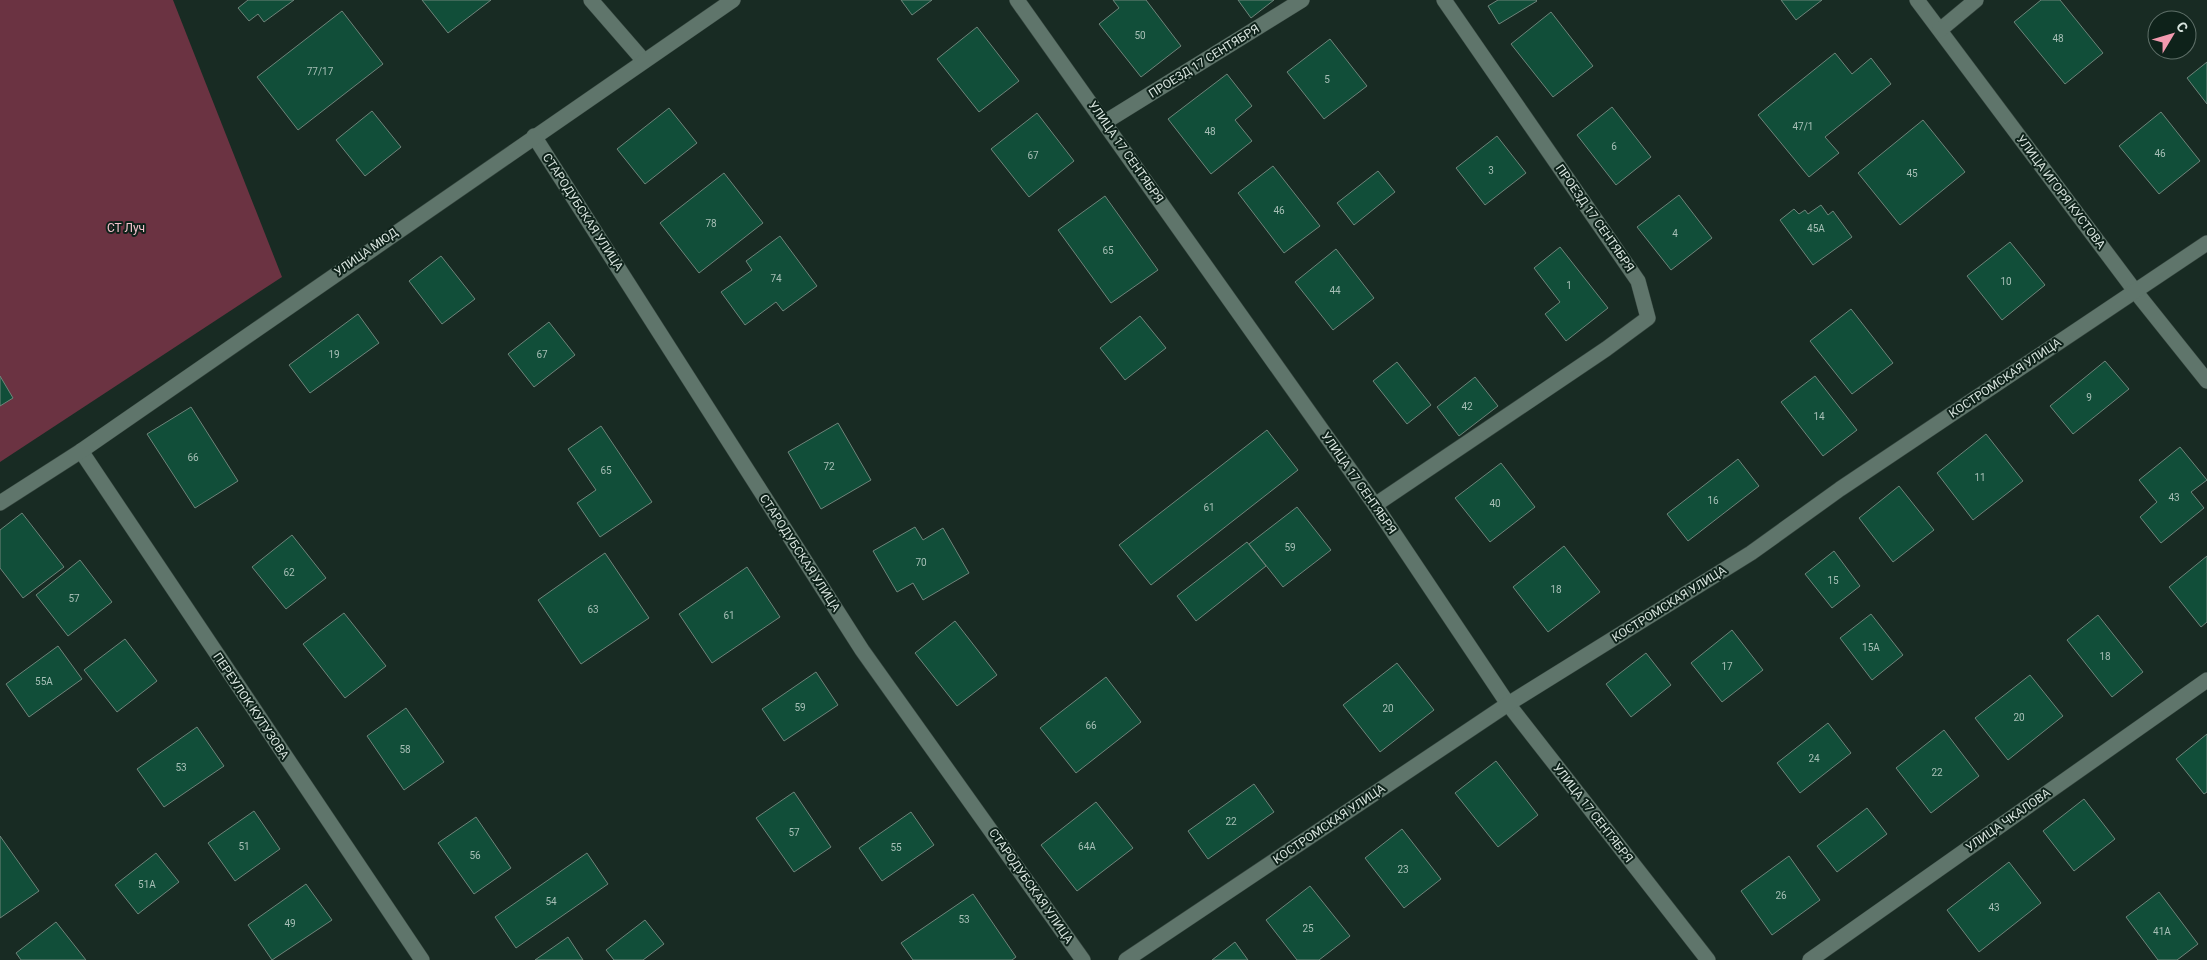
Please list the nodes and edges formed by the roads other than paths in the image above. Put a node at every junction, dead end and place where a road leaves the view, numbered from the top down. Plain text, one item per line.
1 (591, 0) edge
2 (733, 0) edge
3 (1016, 0) edge
4 (1302, 0) edge
5 (1444, 0) edge
6 (1917, 0) edge
7 (1976, 0) edge
8 (1940, 30) junction
9 (644, 61) junction
10 (1105, 122) junction
11 (534, 136) junction
12 (2207, 242) edge
13 (2135, 291) junction
14 (2207, 381) edge
15 (81, 451) junction
16 (0, 503) edge
17 (1375, 505) junction
18 (2207, 680) edge
19 (1508, 704) junction
20 (422, 960) edge
21 (1083, 960) edge
22 (1126, 960) edge
23 (1708, 960) edge
24 (1810, 960) edge

1 - 9 street
2 - 9 street, УЛИЦА МЮД
3 - 10 street, УЛИЦА 17 СЕНТЯБРЯ
4 - 10 street, ПРОЕЗД 17 СЕНТЯБРЯ
5 - 17 street, ПРОЕЗД 17 СЕНТЯБРЯ
6 - 8 street, УЛИЦА ИГОРЯ КУСТОВА
7 - 8 street
8 - 13 street, УЛИЦА ИГОРЯ КУСТОВА
9 - 11 street, УЛИЦА МЮД
10 - 17 street, УЛИЦА 17 СЕНТЯБРЯ
11 - 15 street, УЛИЦА МЮД
11 - 21 street, СТАРОДУБСКАЯ УЛИЦА
12 - 13 street, КОСТРОМСКАЯ УЛИЦА
13 - 14 street, УЛИЦА ИГОРЯ КУСТОВА
13 - 19 street, КОСТРОМСКАЯ УЛИЦА
15 - 16 street, УЛИЦА МЮД
15 - 20 street, ПЕРЕУЛОК КУТУЗОВА
17 - 19 street, УЛИЦА 17 СЕНТЯБРЯ
18 - 24 street, УЛИЦА ЧКАЛОВА
19 - 22 street, КОСТРОМСКАЯ УЛИЦА
19 - 23 street, УЛИЦА 17 СЕНТЯБРЯ

